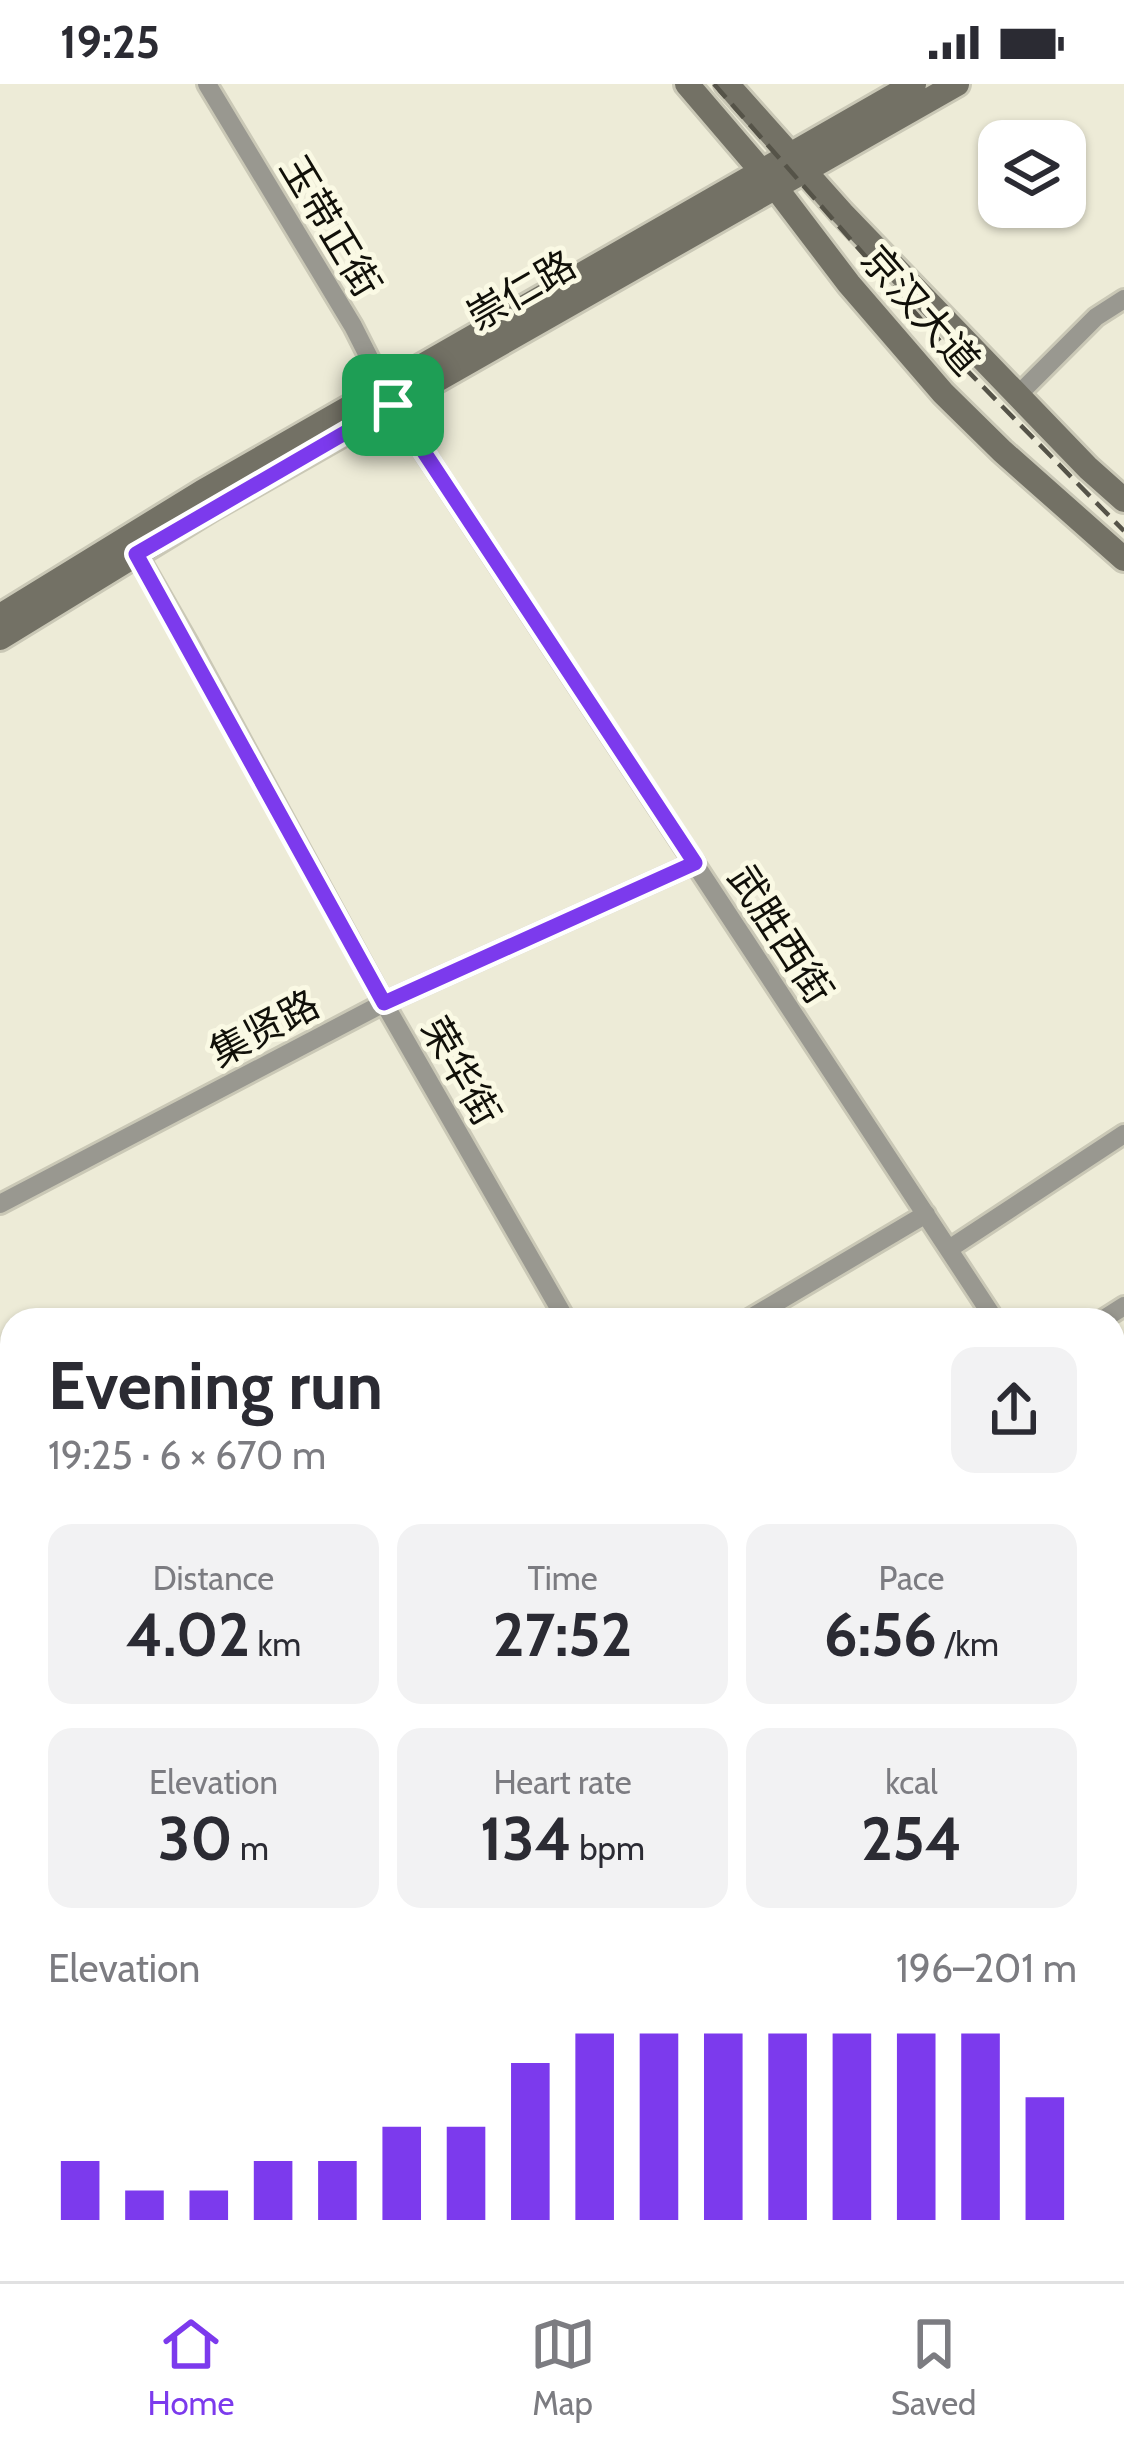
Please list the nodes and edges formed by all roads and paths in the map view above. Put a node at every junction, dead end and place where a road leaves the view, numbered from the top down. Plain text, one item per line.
1 (207, 84) edge
2 (687, 84) edge
3 (727, 84) edge
4 (914, 84) edge
5 (957, 84) edge
6 (796, 164) junction
7 (769, 180) junction
8 (1124, 299) edge
9 (1017, 396) junction
10 (388, 397) junction
11 (1124, 500) edge
12 (132, 546) junction
13 (1124, 559) edge
14 (0, 616) edge
15 (0, 638) edge
16 (695, 863) junction
17 (384, 1003) junction
18 (1124, 1134) edge
19 (0, 1204) edge
20 (926, 1214) junction
21 (949, 1249) junction
22 (559, 1308) edge
23 (767, 1308) edge
24 (987, 1308) edge

1 - 10 street, 玉带正街
2 - 7 main road, 京汉大道
3 - 6 main road, 京汉大道
4 - 6 main road, 崇仁路
5 - 6 main road, 崇仁路
6 - 7 main road, 崇仁路
6 - 9 main road, 京汉大道
7 - 10 main road, 崇仁路
7 - 13 main road, 京汉大道
8 - 9 street
9 - 11 main road, 京汉大道
10 - 12 main road, 崇仁路
10 - 16 street, 武胜西街
12 - 14 main road, 崇仁路
12 - 15 main road, 崇仁路
12 - 17 street, 荣华街
16 - 17 street, 集贤路
16 - 20 street, 武胜西街
17 - 19 street, 集贤路
17 - 22 street, 荣华街
18 - 21 street
20 - 21 street, 武胜西街
20 - 23 street
21 - 24 street, 武胜西街

